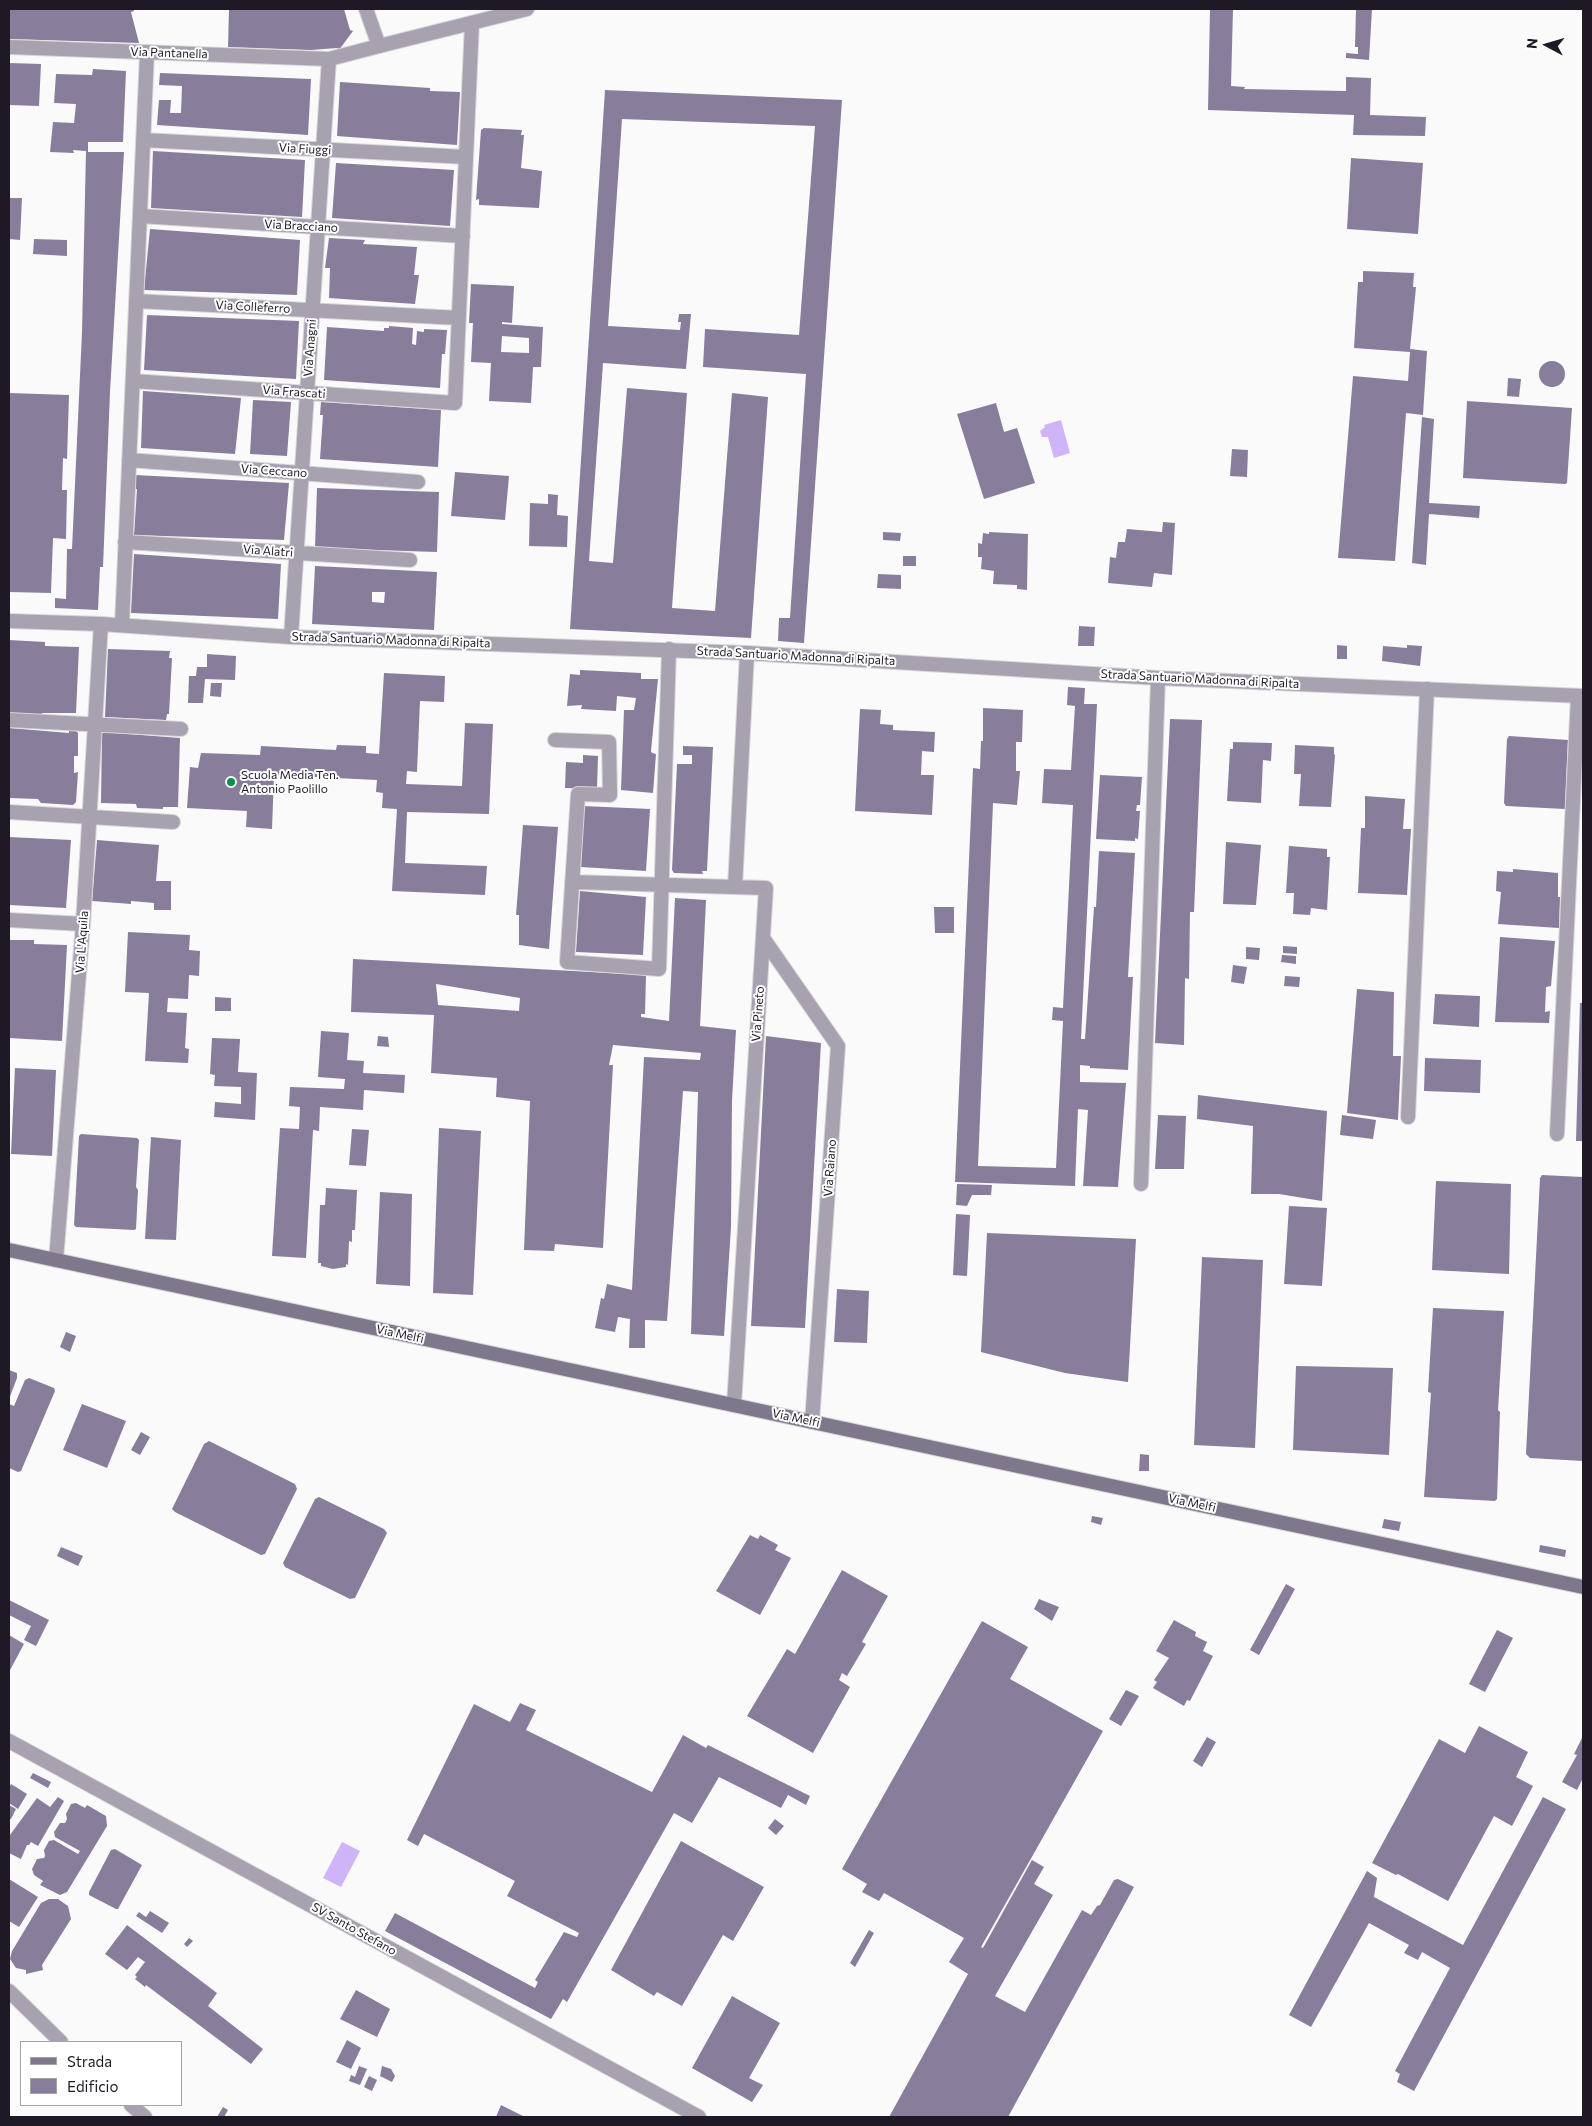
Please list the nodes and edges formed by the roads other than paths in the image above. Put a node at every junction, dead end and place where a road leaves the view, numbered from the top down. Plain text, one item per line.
1 (366, 9) edge
2 (527, 9) edge
3 (472, 23) junction
4 (379, 46) junction
5 (9, 47) edge
6 (147, 53) junction
7 (329, 59) junction
8 (143, 140) junction
9 (323, 150) junction
10 (466, 157) junction
11 (140, 216) junction
12 (318, 227) junction
13 (463, 236) junction
14 (136, 301) junction
15 (312, 310) junction
16 (459, 318) junction
17 (133, 381) junction
18 (307, 392) junction
19 (129, 460) junction
20 (302, 473) junction
21 (418, 482) dead end
22 (125, 542) junction
23 (297, 553) junction
24 (410, 560) dead end
25 (9, 621) edge
26 (101, 624) junction
27 (122, 625) junction
28 (291, 637) junction
29 (669, 649) junction
30 (747, 653) junction
31 (1158, 678) junction
32 (1427, 689) junction
33 (1581, 696) edge
34 (9, 720) edge
35 (95, 724) junction
36 (181, 729) dead end
37 (555, 740) dead end
38 (9, 812) edge
39 (90, 817) junction
40 (173, 822) dead end
41 (572, 882) junction
42 (662, 883) junction
43 (735, 887) junction
44 (9, 920) edge
45 (83, 924) junction
46 (763, 938) junction
47 (1408, 1117) dead end
48 (1557, 1134) dead end
49 (1141, 1184) dead end
50 (9, 1250) edge
51 (56, 1260) junction
52 (734, 1405) junction
53 (812, 1422) junction
54 (1583, 1587) edge
55 (9, 1741) edge
56 (9, 1991) edge
57 (60, 2041) edge
58 (132, 2106) edge
59 (145, 2117) edge
60 (699, 2117) edge

1 - 4 street
2 - 3 street, Via Pantanella
3 - 4 street, Via Pantanella
3 - 10 street
4 - 7 street, Via Pantanella
5 - 6 street, Via Pantanella
6 - 7 street, Via Pantanella
6 - 8 street
7 - 9 street, Via Anagni
8 - 9 street, Via Fiuggi
8 - 11 street
9 - 10 street, Via Fiuggi
9 - 12 street, Via Anagni
10 - 13 street
11 - 12 street, Via Bracciano
11 - 14 street
12 - 13 street, Via Bracciano
12 - 15 street, Via Anagni
13 - 16 street
14 - 15 street, Via Colleferro
14 - 17 street
15 - 16 street, Via Colleferro
15 - 18 street, Via Anagni
16 - 18 street, Via Frascati
17 - 18 street, Via Frascati
17 - 19 street
18 - 20 street, Via Anagni
19 - 20 street, Via Ceccano
19 - 22 street
20 - 21 street, Via Ceccano
20 - 23 street, Via Anagni
22 - 23 street, Via Alatri
22 - 27 street
23 - 24 street, Via Alatri
23 - 28 street, Via Anagni
25 - 26 street, Strada Santuario Madonna di Ripalta
26 - 27 street, Strada Santuario Madonna di Ripalta
26 - 35 street, Via L'Aquila
27 - 28 street, Strada Santuario Madonna di Ripalta
28 - 29 street, Strada Santuario Madonna di Ripalta
29 - 30 street, Strada Santuario Madonna di Ripalta
29 - 42 street
30 - 31 street, Strada Santuario Madonna di Ripalta
30 - 43 street
31 - 32 street, Strada Santuario Madonna di Ripalta
31 - 49 street
32 - 33 street, Strada Santuario Madonna di Ripalta
32 - 47 street
33 - 48 street
34 - 35 street
35 - 36 street
35 - 39 street, Via L'Aquila
37 - 41 street
38 - 39 street
39 - 40 street
39 - 45 street, Via L'Aquila
41 - 42 street
41 - 42 street
42 - 43 street
43 - 46 street, Via Pineto
44 - 45 street
45 - 51 street, Via L'Aquila
46 - 52 street, Via Pineto
46 - 53 street, Via Raiano
50 - 51 main road, Via Melfi
51 - 52 main road, Via Melfi
52 - 53 main road, Via Melfi
53 - 54 main road, Via Melfi
55 - 60 street, SV Santo Stefano
56 - 57 street
58 - 59 street

